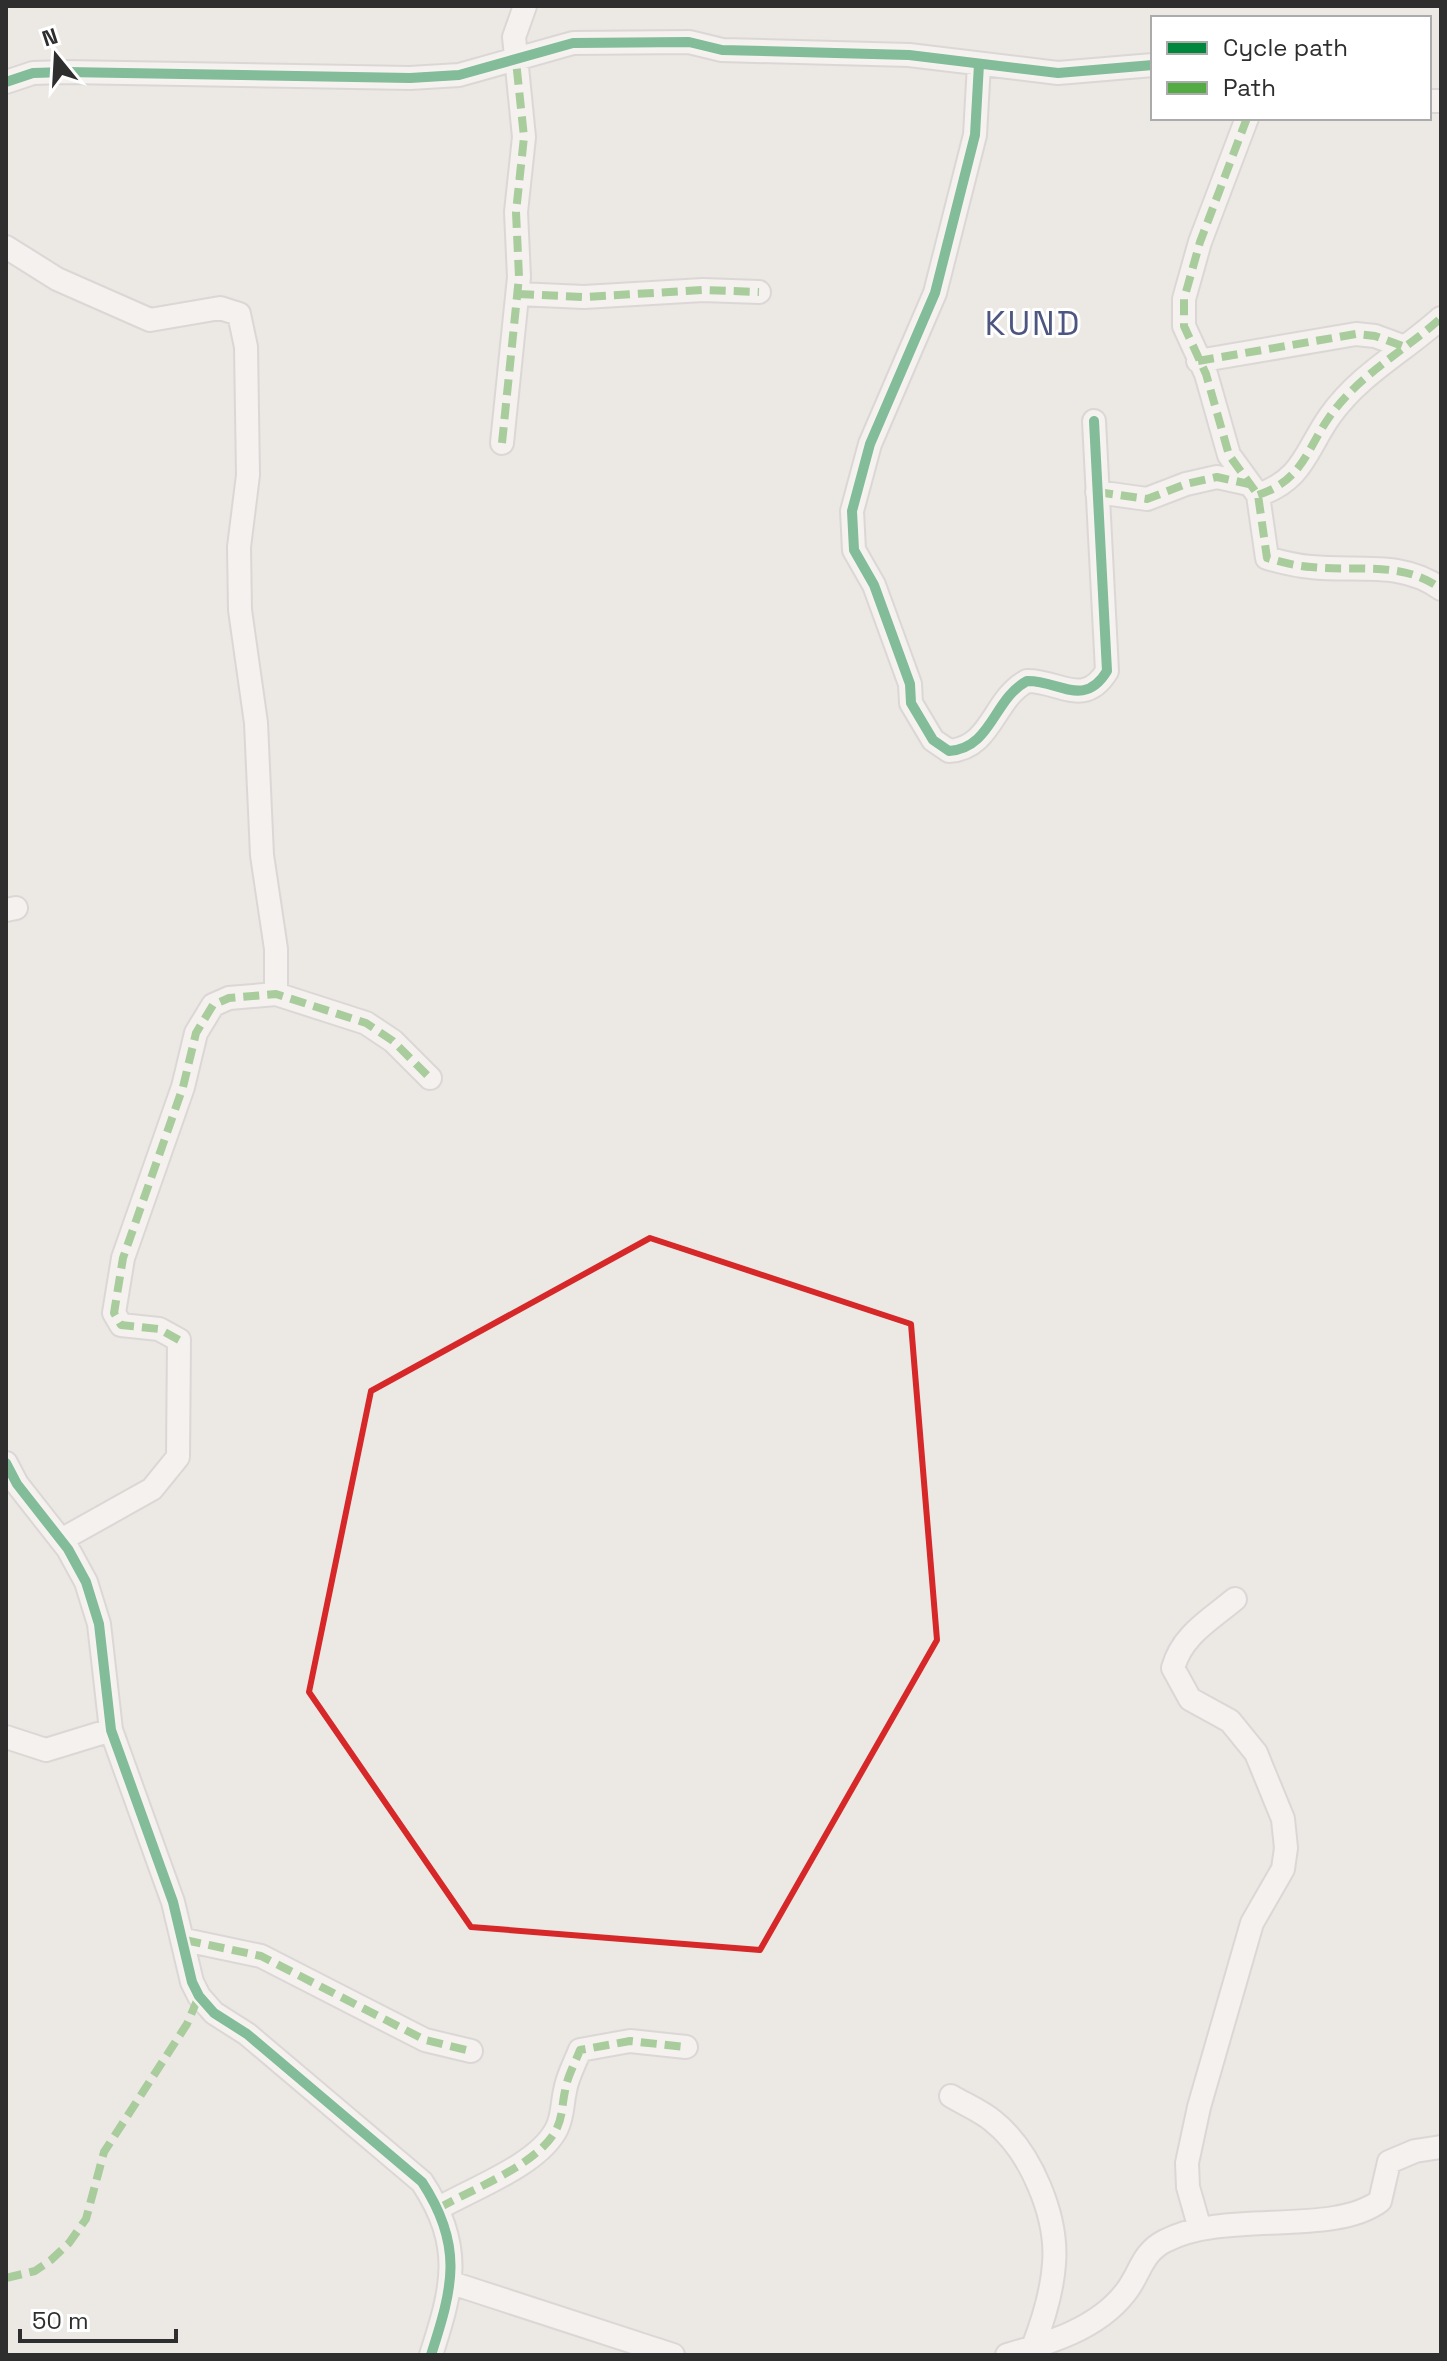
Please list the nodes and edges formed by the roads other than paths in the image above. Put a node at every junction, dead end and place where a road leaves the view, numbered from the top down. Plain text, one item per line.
1 (525, 6) edge
2 (516, 61) junction
3 (979, 64) junction
4 (1151, 65) edge
5 (6, 82) edge
6 (1246, 120) edge
7 (6, 247) edge
8 (759, 292) dead end
9 (518, 294) junction
10 (1441, 318) edge
11 (1405, 347) junction
12 (1198, 361) junction
13 (1094, 421) dead end
14 (502, 443) dead end
15 (1254, 489) junction
16 (1097, 492) junction
17 (1441, 589) edge
18 (276, 994) junction
19 (430, 1078) dead end
20 (6, 1463) edge
21 (61, 1540) junction
22 (1235, 1599) dead end
23 (111, 1730) junction
24 (6, 1737) edge
25 (185, 1940) junction
26 (686, 2047) dead end
27 (471, 2051) dead end
28 (951, 2096) dead end
29 (1441, 2147) edge
30 (439, 2208) junction
31 (1200, 2229) junction
32 (452, 2283) junction
33 (1033, 2347) junction
34 (431, 2355) edge
35 (673, 2355) edge
36 (1007, 2355) edge

1 - 2 street
2 - 3 street
2 - 5 street
2 - 9 street
3 - 4 street
3 - 16 street
6 - 12 street
7 - 18 street
8 - 9 street
9 - 14 street
10 - 11 street
11 - 12 street
11 - 15 street
12 - 15 street
13 - 16 street
15 - 16 street
15 - 17 street
18 - 19 street
18 - 21 street
20 - 21 street
21 - 23 street
22 - 31 street
23 - 24 street
23 - 25 street
25 - 27 street
25 - 30 street
26 - 30 street
28 - 33 street
29 - 31 street
30 - 32 street
31 - 33 street
32 - 34 street
32 - 35 street
33 - 36 street

